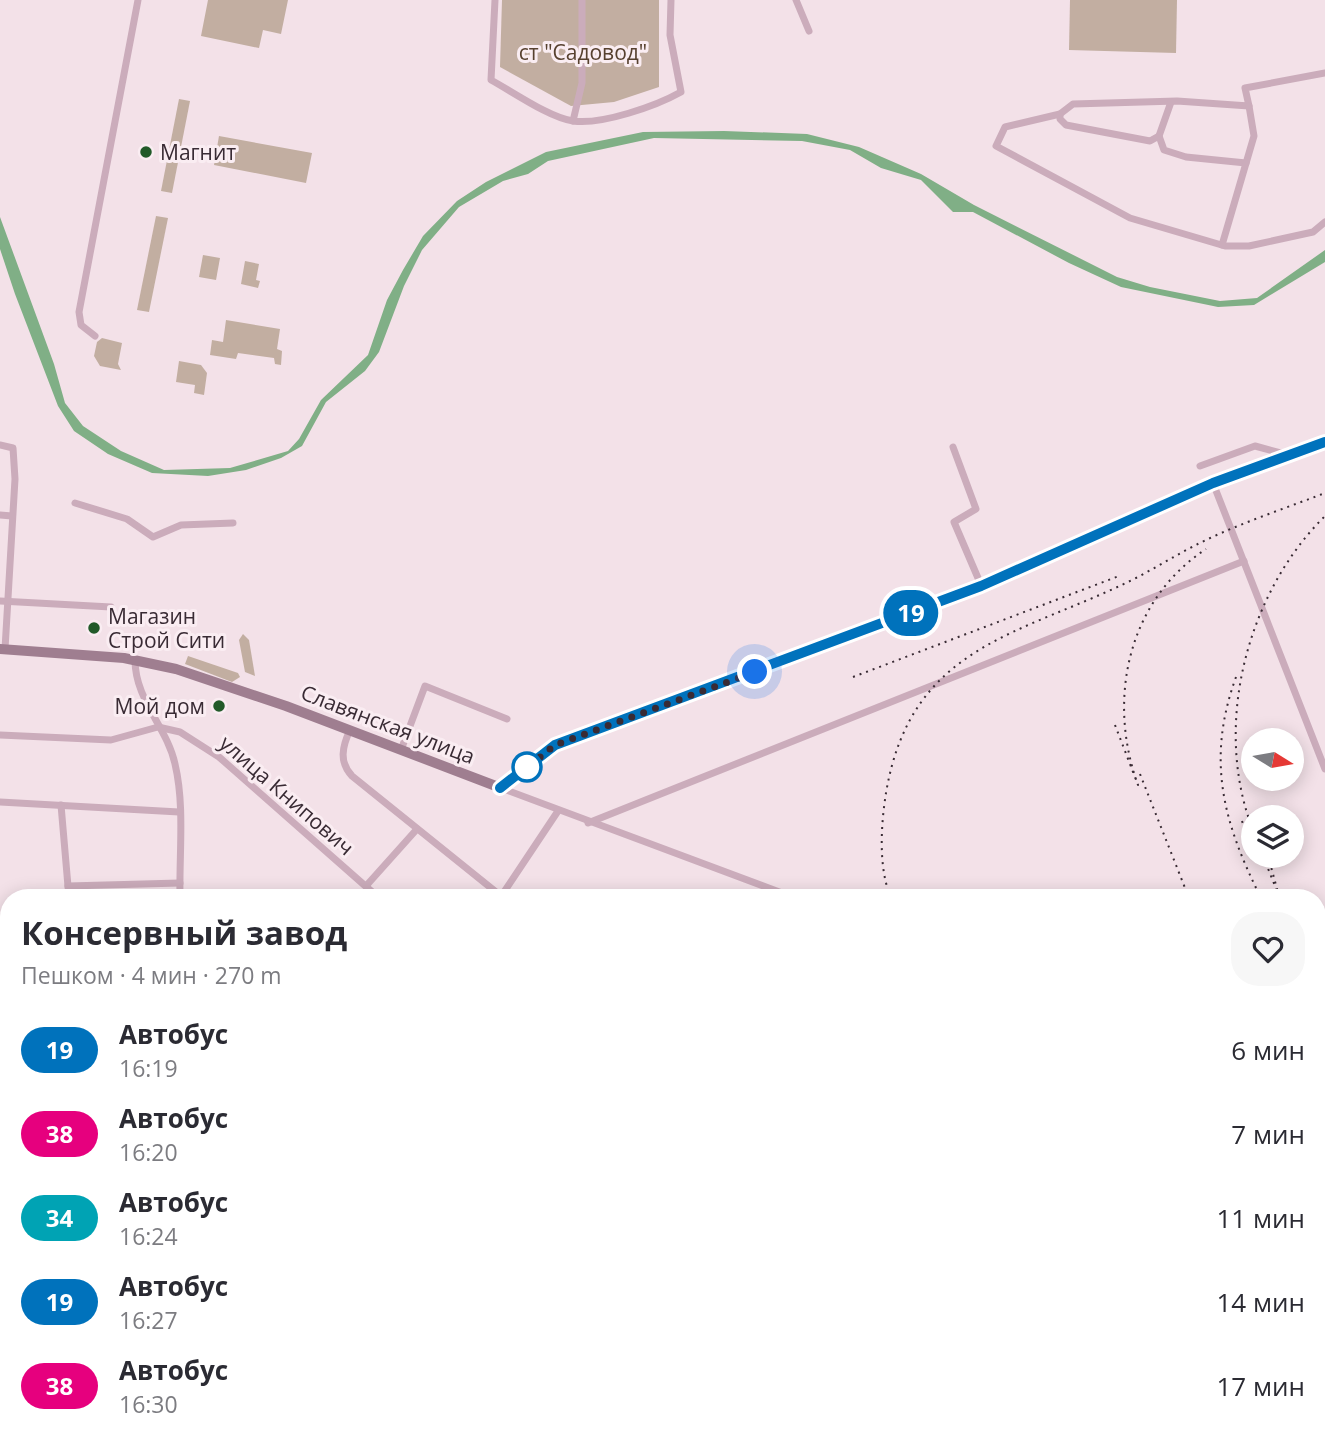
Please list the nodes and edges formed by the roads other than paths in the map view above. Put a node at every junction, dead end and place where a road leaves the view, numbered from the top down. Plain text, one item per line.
1 (138, 0) edge
2 (495, 0) edge
3 (582, 0) edge
4 (671, 0) edge
5 (796, 0) edge
6 (809, 31) dead end
7 (1325, 73) edge
8 (1171, 102) junction
9 (1249, 106) junction
10 (1060, 114) junction
11 (573, 121) junction
12 (1159, 136) junction
13 (1246, 163) junction
14 (1325, 222) edge
15 (1222, 245) junction
16 (95, 336) dead end
17 (1325, 442) edge
18 (0, 445) edge
19 (953, 447) dead end
20 (1289, 455) junction
21 (1200, 466) dead end
22 (1213, 483) junction
23 (75, 503) dead end
24 (0, 515) edge
25 (12, 516) junction
26 (233, 523) dead end
27 (1244, 561) junction
28 (981, 586) junction
29 (4, 601) edge
30 (111, 607) dead end
31 (2, 649) edge
32 (135, 660) junction
33 (507, 719) dead end
34 (158, 727) junction
35 (349, 730) junction
36 (0, 735) edge
37 (401, 750) junction
38 (1325, 769) edge
39 (500, 788) junction
40 (0, 802) edge
41 (61, 805) junction
42 (558, 811) junction
43 (179, 812) junction
44 (588, 822) junction
45 (417, 829) junction
46 (180, 883) junction
47 (68, 886) junction
48 (366, 886) junction
49 (68, 889) edge
50 (180, 889) edge
51 (369, 889) edge
52 (490, 889) edge
53 (505, 889) edge
54 (771, 889) edge

1 - 16 street
2 - 11 street
3 - 11 street
4 - 11 street
5 - 6 street
7 - 9 street
8 - 9 street
8 - 10 street
8 - 12 street
9 - 13 street
10 - 12 street
10 - 15 street
12 - 13 street
13 - 15 street
14 - 15 street
17 - 20 main road
18 - 25 street
19 - 28 street
20 - 21 street
20 - 22 main road
22 - 27 street
22 - 28 main road
23 - 26 street
24 - 25 street
25 - 29 street
27 - 38 street
27 - 44 street
28 - 39 main road
29 - 30 street
29 - 31 street
31 - 32 main road, Славянская улица
32 - 34 street
32 - 35 main road, Славянская улица
33 - 37 street
34 - 36 street
34 - 43 street
34 - 48 street, улица Книпович
35 - 37 main road, Славянская улица
35 - 45 street
37 - 39 main road, Славянская улица
39 - 42 street, Славянская улица
40 - 41 street
41 - 43 street
41 - 47 street
42 - 44 street, Славянская улица
42 - 53 street
43 - 46 street
44 - 54 street, Славянская улица
45 - 48 street
45 - 52 street
46 - 47 street
46 - 50 street
47 - 49 street
48 - 51 street, улица Книпович

